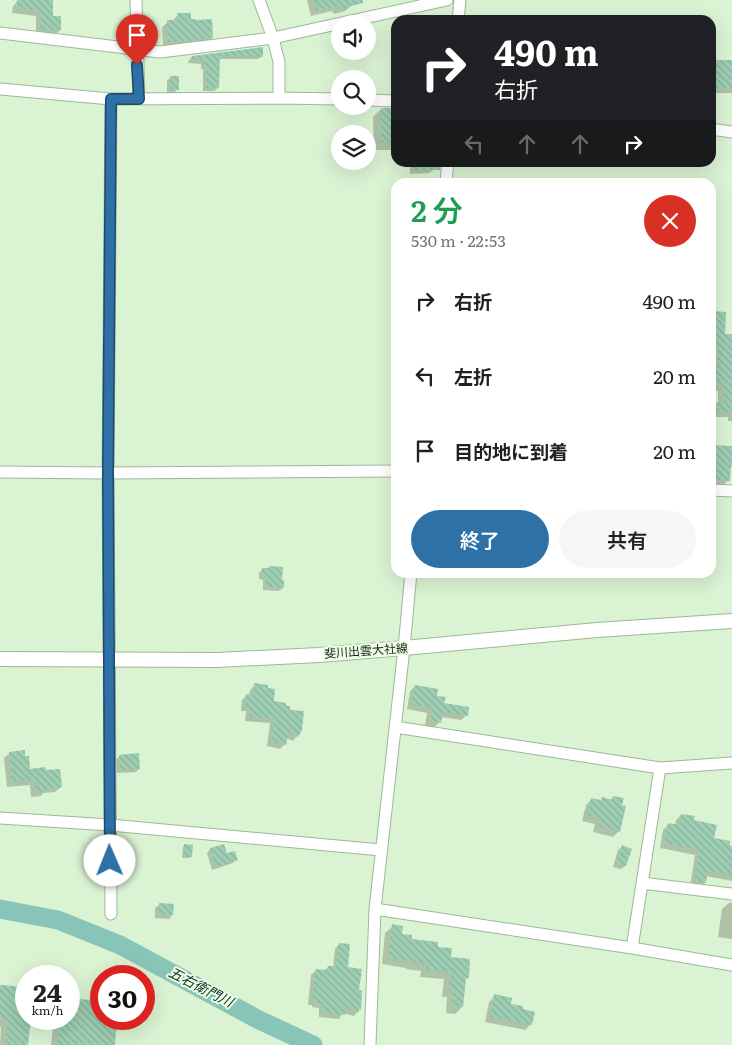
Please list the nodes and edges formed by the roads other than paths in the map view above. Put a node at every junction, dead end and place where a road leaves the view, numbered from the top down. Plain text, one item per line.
1 (136, 0) edge
2 (259, 0) edge
3 (447, 0) edge
4 (460, 0) edge
5 (458, 15) edge
6 (0, 33) edge
7 (273, 38) junction
8 (137, 48) junction
9 (0, 90) edge
10 (279, 98) junction
11 (111, 99) junction
12 (139, 99) junction
13 (331, 100) edge
14 (376, 100) edge
15 (391, 101) edge
16 (716, 130) edge
17 (732, 132) edge
18 (391, 470) edge
19 (0, 472) edge
20 (108, 473) junction
21 (716, 490) edge
22 (732, 491) edge
23 (410, 578) edge
24 (732, 622) edge
25 (404, 648) junction
26 (0, 659) edge
27 (110, 660) junction
28 (395, 727) junction
29 (732, 763) edge
30 (660, 768) junction
31 (0, 818) edge
32 (110, 825) junction
33 (381, 850) junction
34 (642, 883) junction
35 (732, 894) edge
36 (374, 909) junction
37 (111, 914) dead end
38 (632, 948) junction
39 (732, 966) edge
40 (370, 1045) edge

1 - 8 street
2 - 7 street
3 - 7 street
4 - 5 street
6 - 8 street
7 - 8 street
7 - 10 street
8 - 12 street
9 - 11 street
10 - 12 street
10 - 13 street
11 - 12 street
11 - 20 street
14 - 15 street
16 - 17 street
18 - 20 street
19 - 20 street
20 - 27 street
21 - 22 street
23 - 25 street
24 - 25 main road, 斐川出雲大社線
25 - 27 main road, 斐川出雲大社線
25 - 28 street
26 - 27 main road, 斐川出雲大社線
27 - 32 street
28 - 30 street
28 - 33 street
29 - 30 street
30 - 34 street
31 - 32 street
32 - 33 street
32 - 37 street
33 - 36 street
34 - 35 street
34 - 38 street
36 - 38 street
36 - 40 street
38 - 39 street

